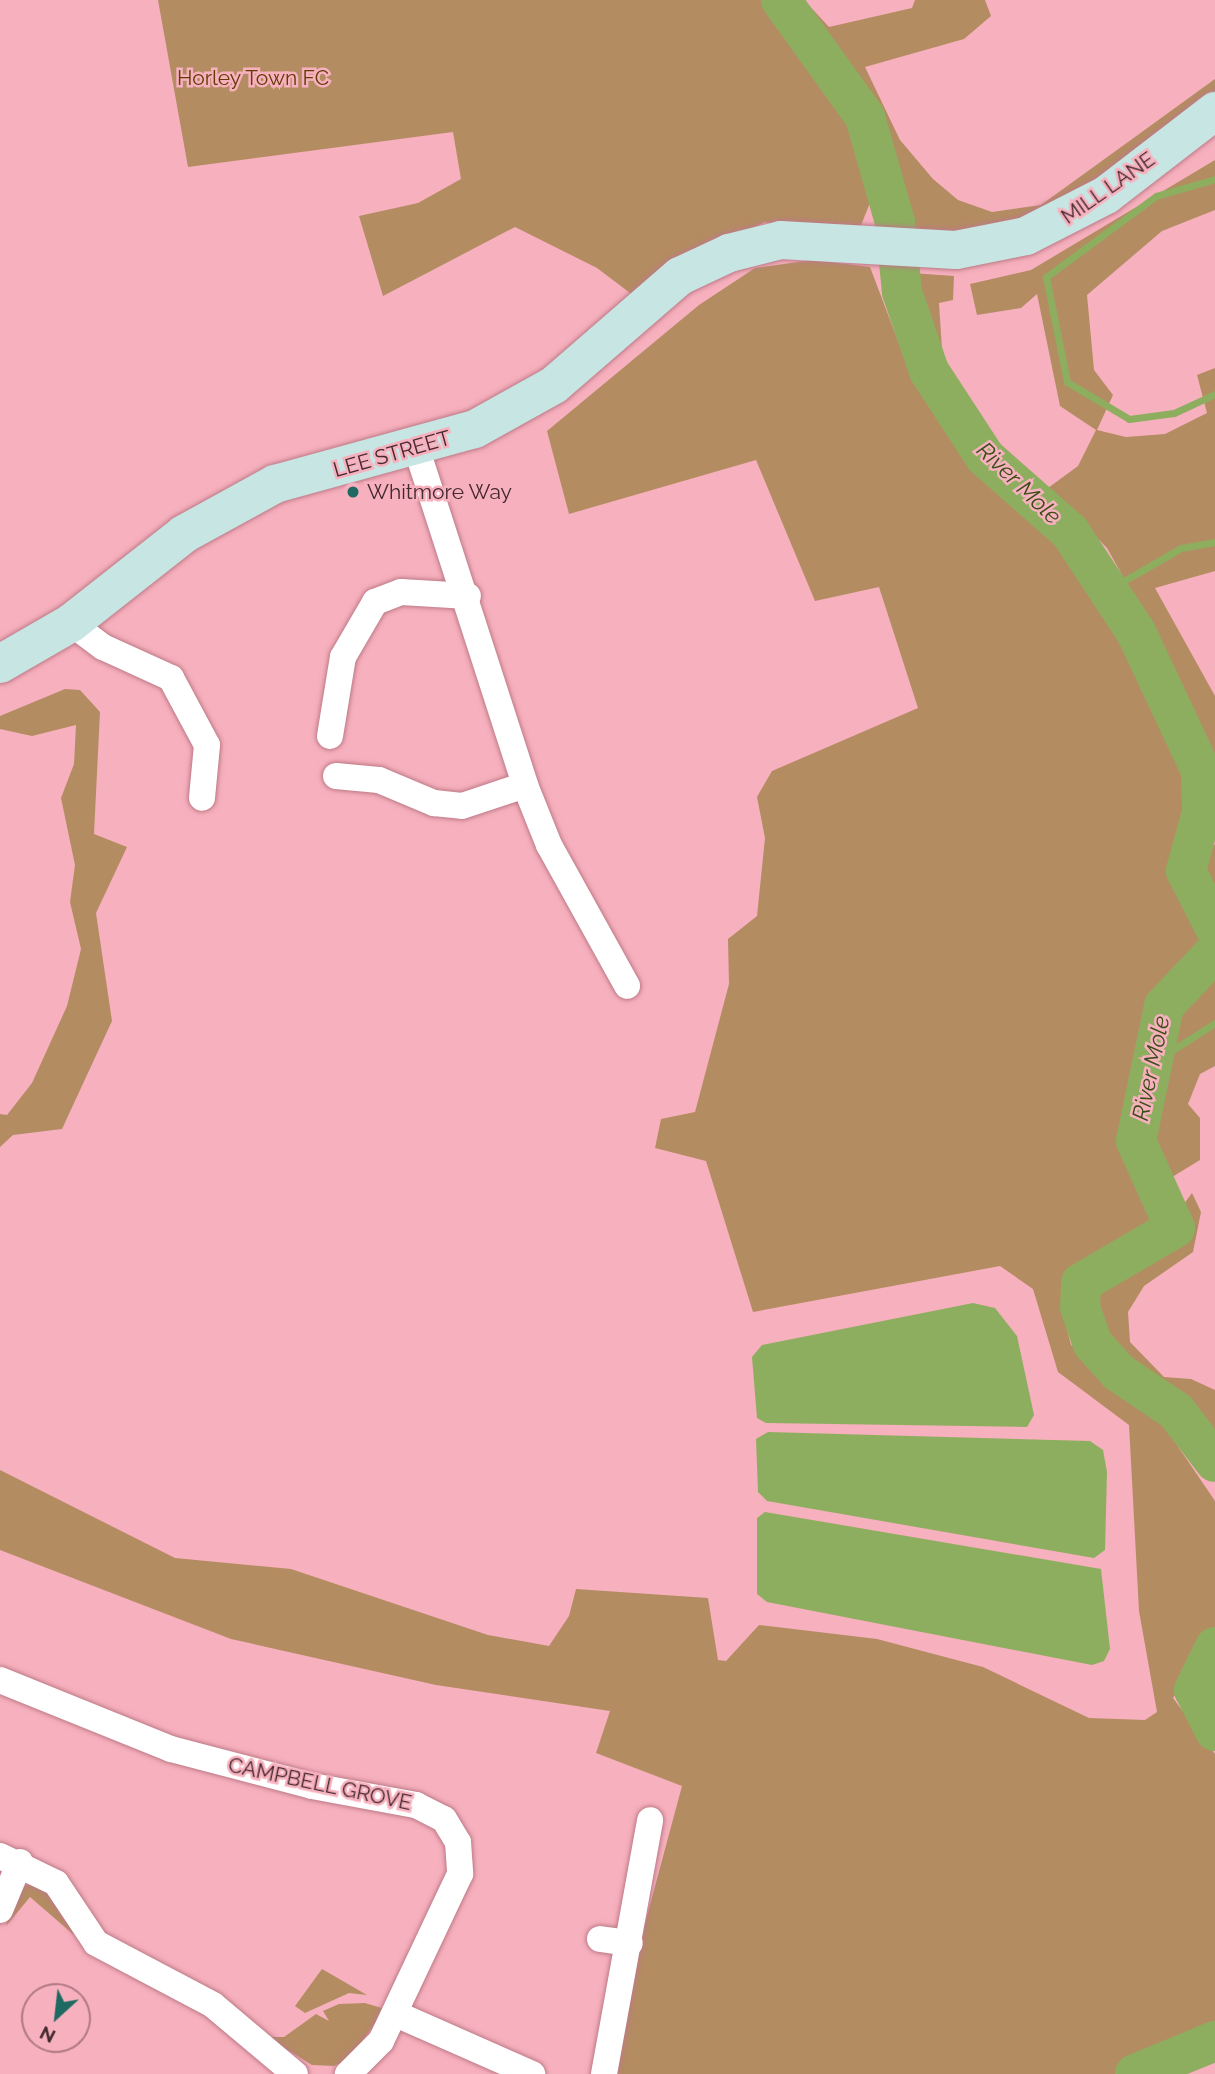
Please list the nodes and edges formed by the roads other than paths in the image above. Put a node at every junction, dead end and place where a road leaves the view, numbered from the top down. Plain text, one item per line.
1 (1215, 110) edge
2 (781, 240) joint
3 (417, 450) junction
4 (468, 596) junction
5 (71, 623) junction
6 (0, 664) edge
7 (330, 736) dead end
8 (335, 776) dead end
9 (525, 785) junction
10 (202, 798) dead end
11 (627, 985) dead end
12 (0, 1680) edge
13 (650, 1821) dead end
14 (10, 1859) edge
15 (0, 1910) edge
16 (600, 1939) dead end
17 (630, 1943) junction
18 (396, 2014) junction
19 (295, 2074) edge
20 (348, 2074) edge
21 (532, 2074) edge
22 (604, 2074) edge

1 - 2 street, MILL LANE
2 - 3 street, LEE STREET
3 - 4 street
3 - 5 street, LEE STREET
4 - 7 street
4 - 9 street
5 - 6 street, LEE STREET
5 - 10 street
8 - 9 street
9 - 11 street
12 - 18 street, CAMPBELL GROVE
13 - 17 street
14 - 15 street
14 - 19 street
16 - 17 street
17 - 22 street
18 - 20 street, CAMPBELL GROVE
18 - 21 street

